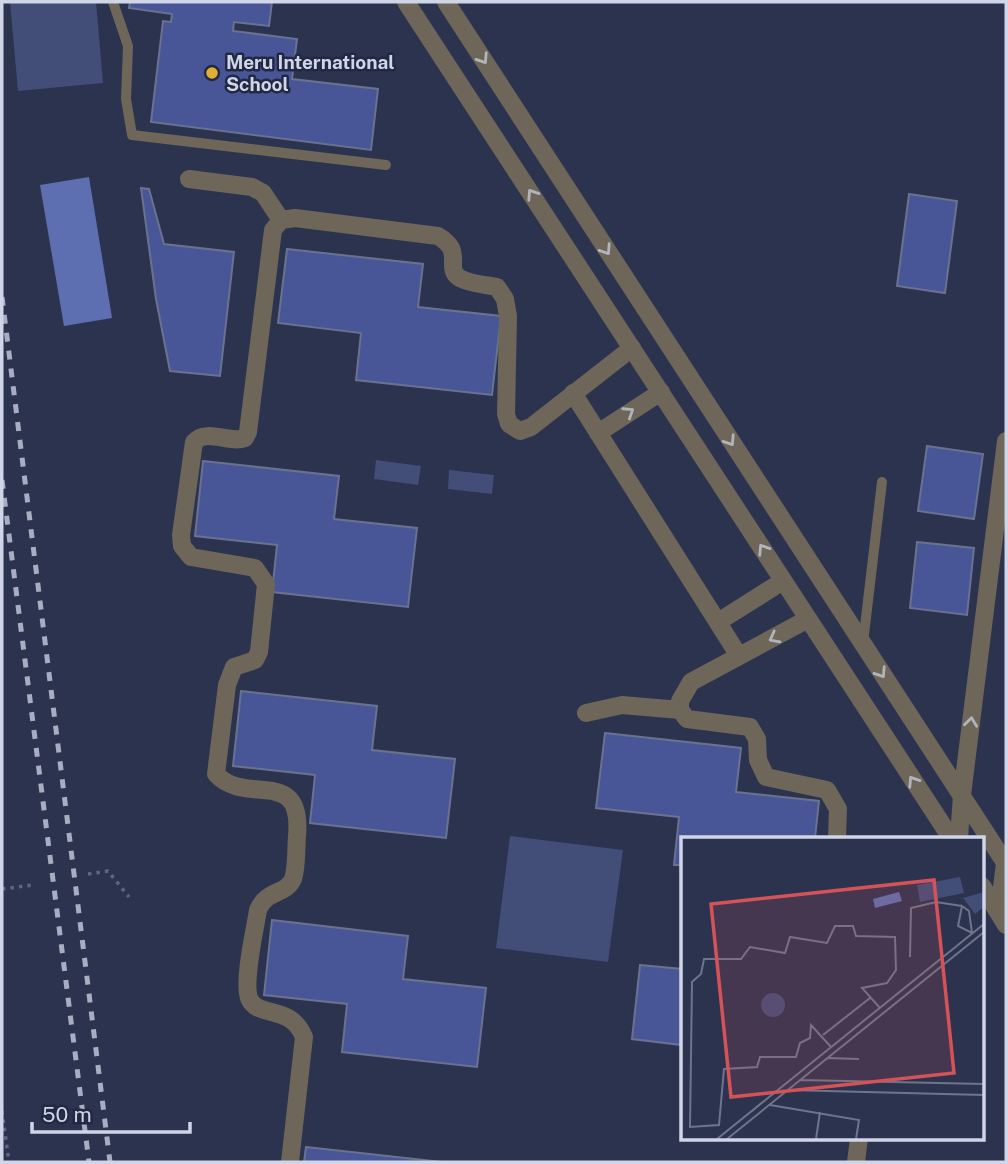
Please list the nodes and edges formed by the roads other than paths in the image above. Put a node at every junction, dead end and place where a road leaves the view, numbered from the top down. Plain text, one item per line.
1 (113, 2) edge
2 (406, 2) edge
3 (446, 2) edge
4 (386, 165) dead end
5 (189, 179) dead end
6 (281, 220) junction
7 (632, 348) junction
8 (661, 392) junction
9 (573, 393) junction
10 (598, 433) junction
11 (1006, 441) edge
12 (882, 482) dead end
13 (783, 581) junction
14 (808, 619) junction
15 (718, 622) junction
16 (863, 645) junction
17 (739, 656) junction
18 (680, 710) junction
19 (586, 713) dead end
20 (962, 795) junction
21 (837, 837) edge
22 (950, 837) edge
23 (959, 837) edge
24 (1006, 860) edge
25 (984, 889) edge
26 (1002, 919) edge
27 (859, 1140) edge
28 (290, 1162) edge
29 (856, 1162) edge

1 - 4 lane
7 -> 2 street
3 -> 16 street
5 - 6 street
6 - 9 street
6 - 28 street
7 - 8 street
7 - 9 street
10 -> 8 street
13 -> 8 street
9 - 10 street
10 - 15 street
20 -> 11 street
12 - 16 lane
13 - 14 street
13 - 15 street
14 -> 17 street
22 -> 14 street
15 - 17 street
16 -> 20 street
17 - 18 street
18 - 19 street
18 - 21 street
20 - 23 street
20 - 24 street
24 - 26 street
25 - 26 street
27 - 29 street

